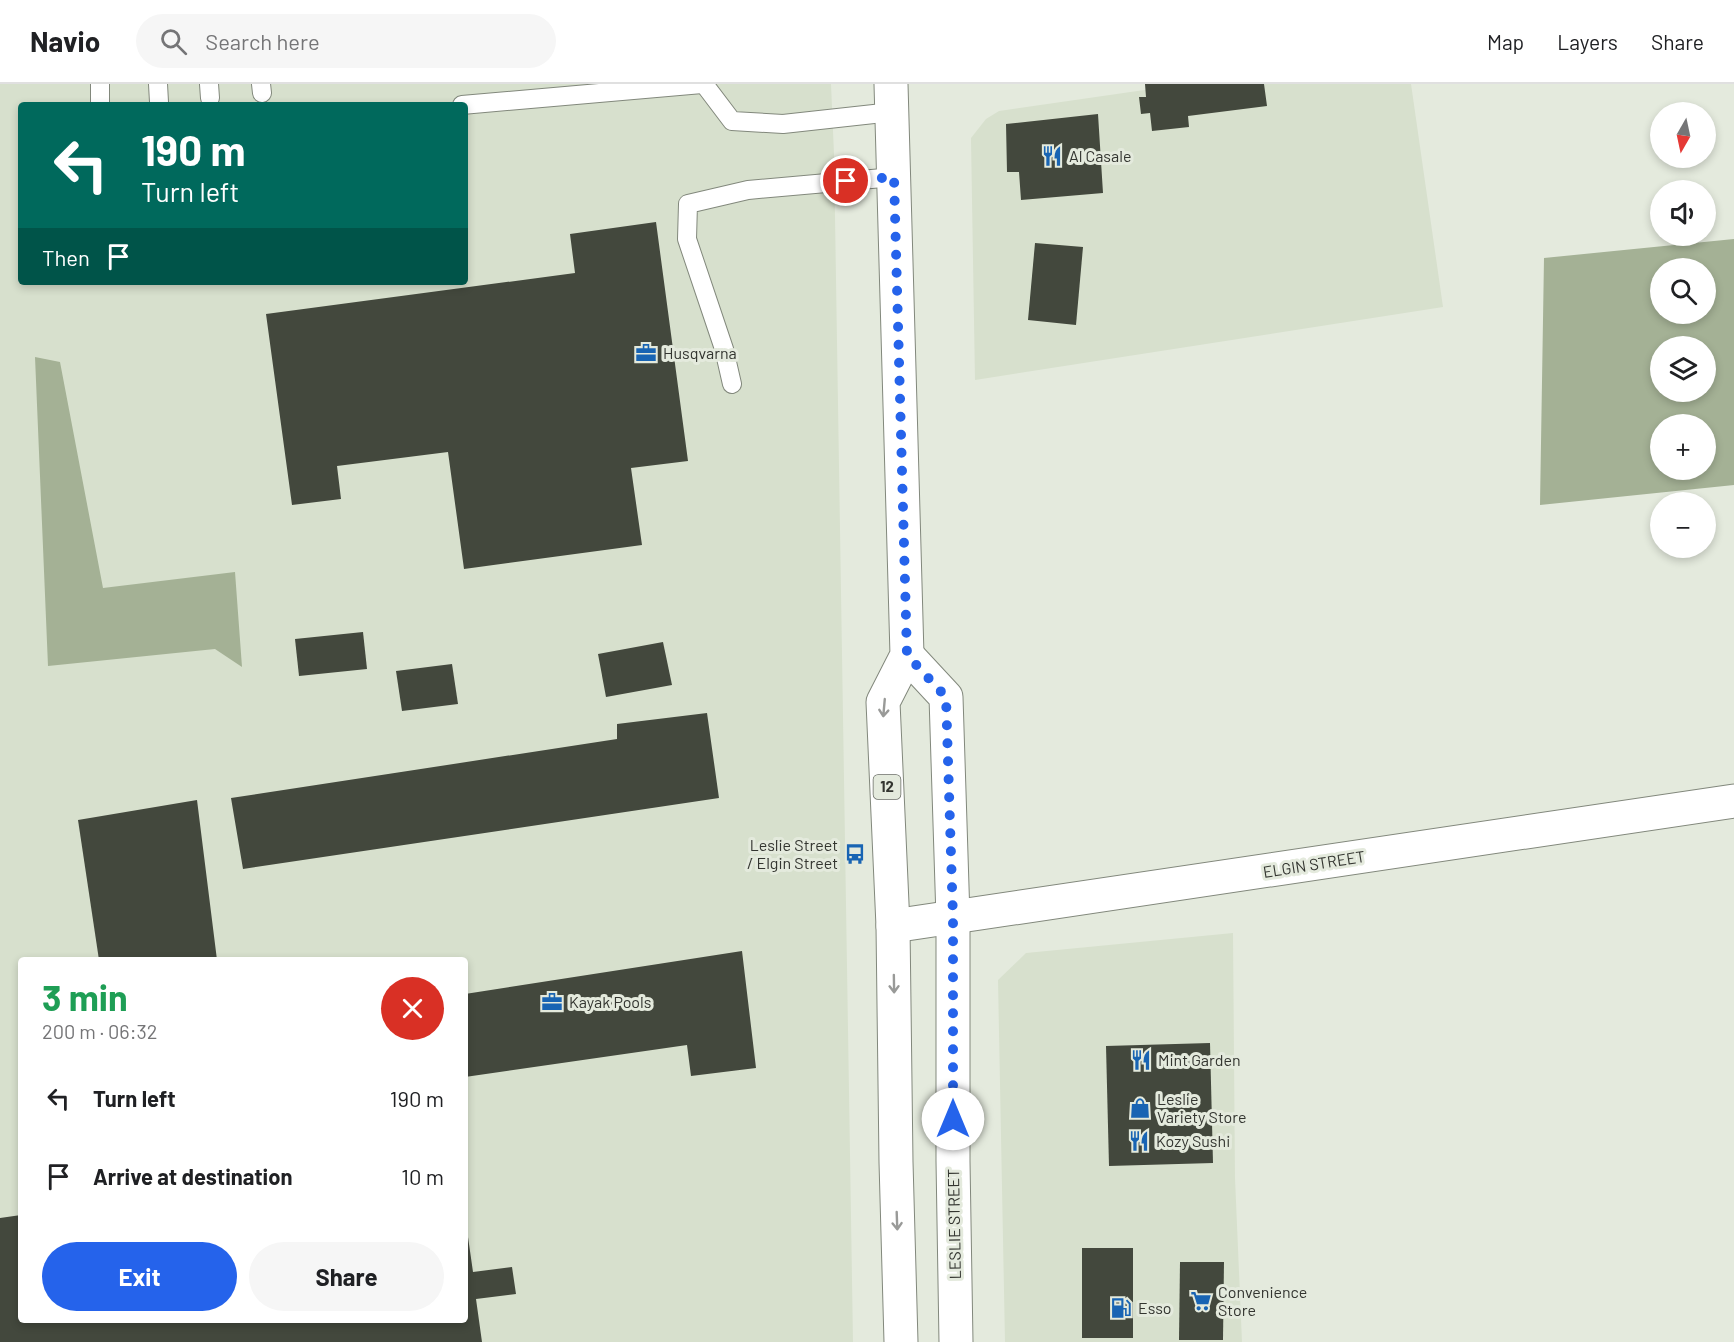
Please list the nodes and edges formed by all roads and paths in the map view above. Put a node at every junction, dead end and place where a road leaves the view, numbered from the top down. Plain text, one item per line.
1 (100, 84) edge
2 (703, 84) edge
3 (892, 98) edge
4 (100, 102) edge
5 (468, 104) edge
6 (894, 177) junction
7 (732, 384) dead end
8 (907, 655) junction
9 (1734, 801) edge
10 (953, 918) junction
11 (893, 926) junction
12 (901, 1342) edge
13 (956, 1342) edge

1 - 4 lane
2 - 3 lane
2 - 5 lane
3 - 6 main road, 12
6 - 7 lane
6 - 8 main road, 12
8 - 10 main road, LESLIE STREET
8 -> 11 main road, 12
9 - 10 main road, ELGIN STREET
10 - 11 main road, ELGIN STREET
10 - 13 main road, LESLIE STREET
11 -> 12 main road, 12

